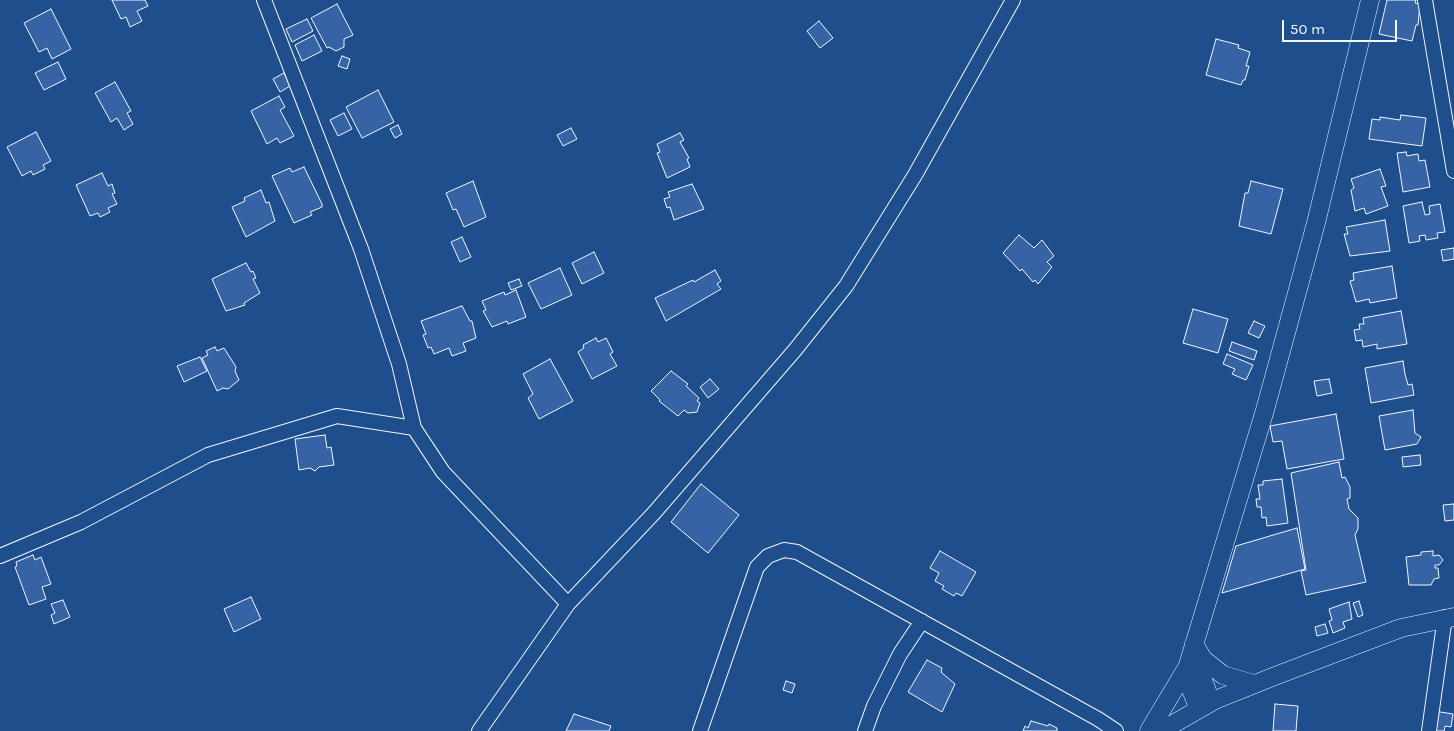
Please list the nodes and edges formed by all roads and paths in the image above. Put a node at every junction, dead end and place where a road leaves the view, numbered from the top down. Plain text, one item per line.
1 (264, 0) edge
2 (1013, 0) edge
3 (1370, 0) edge
4 (1425, 0) edge
5 (1454, 171) edge
6 (414, 428) junction
7 (0, 556) edge
8 (568, 604) junction
9 (1449, 617) edge
10 (922, 621) junction
11 (1191, 654) junction
12 (1254, 684) junction
13 (1205, 706) junction
14 (479, 731) edge
15 (700, 731) edge
16 (865, 731) edge
17 (1116, 731) edge
18 (1149, 731) edge
19 (1161, 731) edge
20 (1429, 731) edge

1 - 6 street
2 - 8 street
3 - 11 street
4 - 5 street
6 - 7 street
6 - 8 street
8 - 14 street
9 - 12 street
9 - 20 street
10 - 15 street
10 - 16 street
10 - 17 street
11 - 12 street
11 - 13 street
11 - 18 street
12 - 13 street
13 - 19 street

